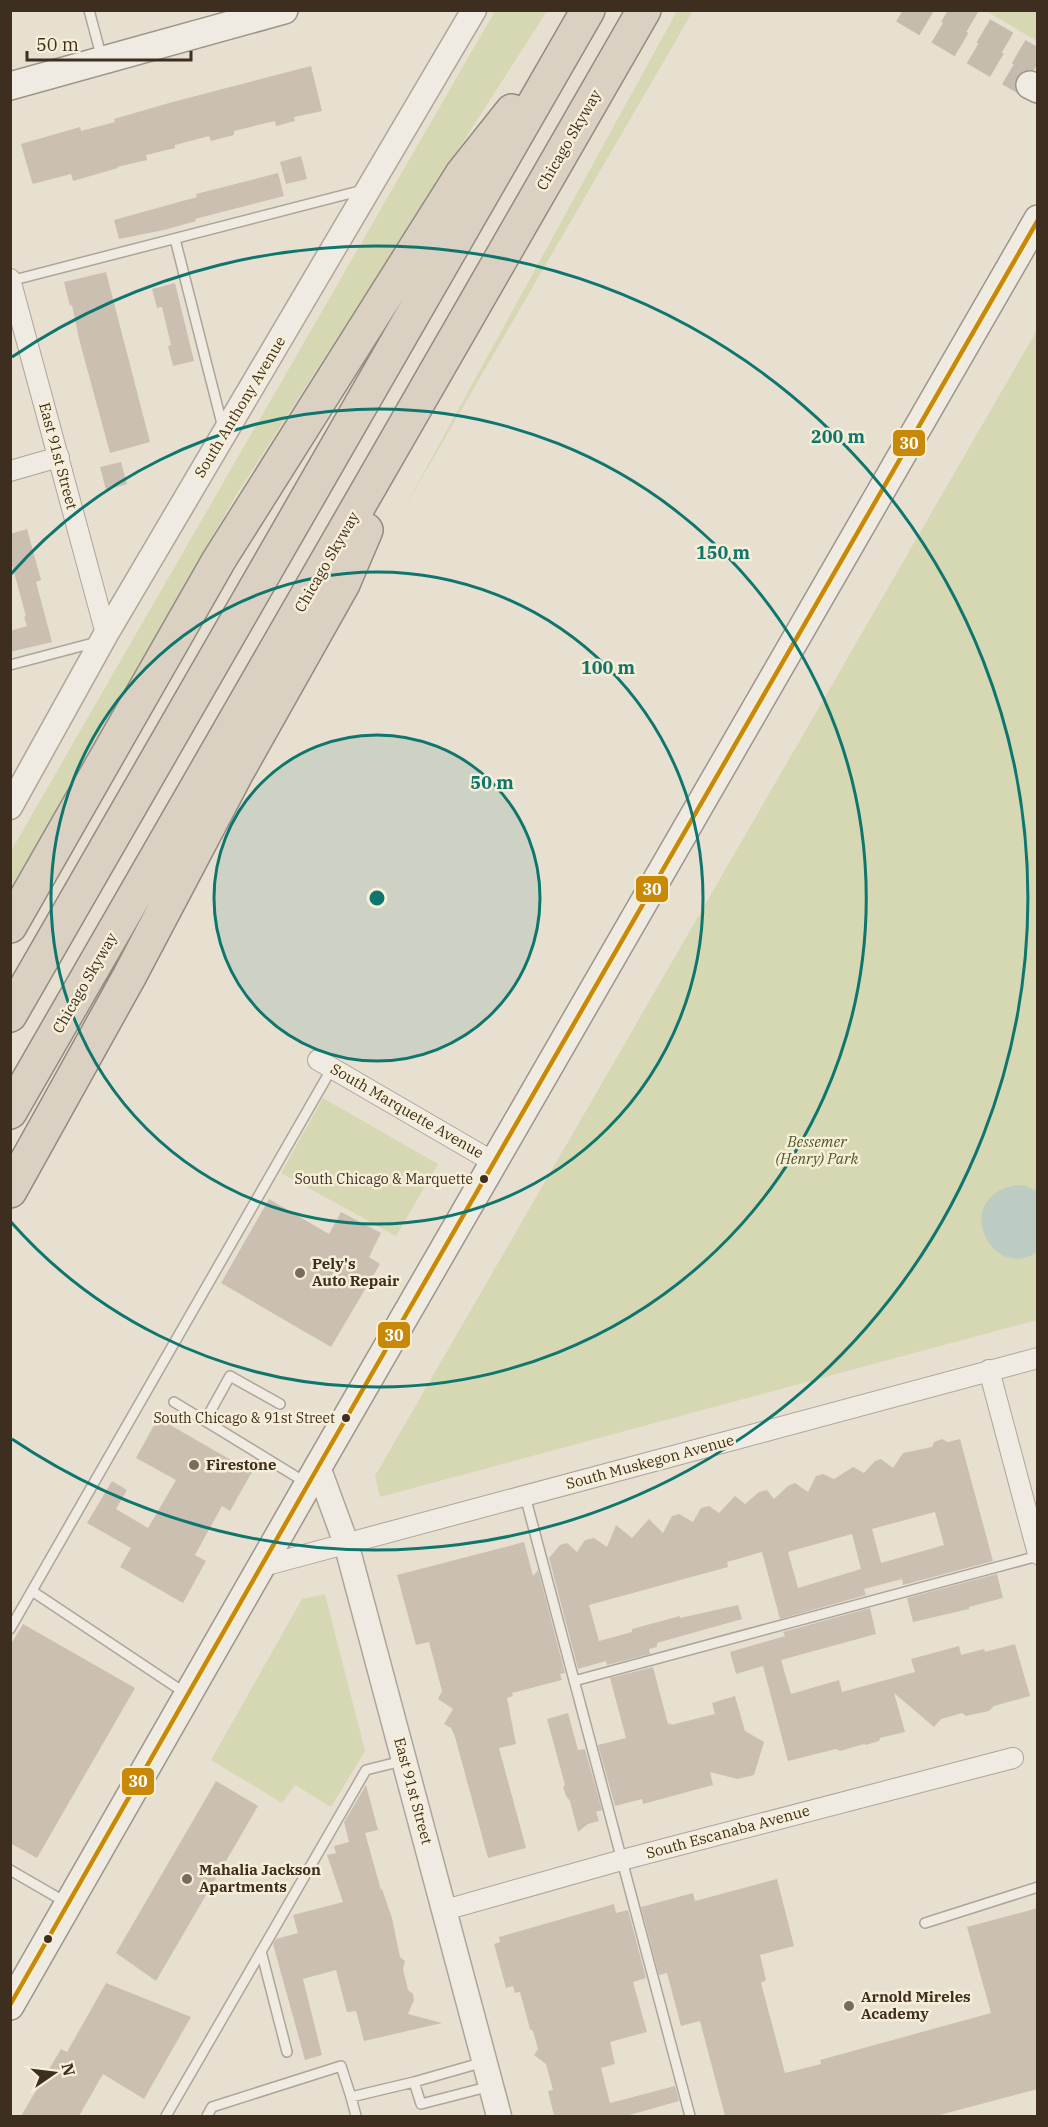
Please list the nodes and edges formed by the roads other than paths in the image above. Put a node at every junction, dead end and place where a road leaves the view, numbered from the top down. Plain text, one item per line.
1 (89, 10) edge
2 (284, 10) edge
3 (474, 10) edge
4 (644, 10) edge
5 (584, 18) edge
6 (103, 61) junction
7 (10, 86) edge
8 (369, 189) junction
9 (1038, 219) edge
10 (175, 239) junction
11 (11, 280) edge
12 (422, 397) junction
13 (224, 433) junction
14 (59, 457) junction
15 (10, 471) edge
16 (104, 637) junction
17 (10, 666) edge
18 (10, 807) edge
19 (10, 926) edge
20 (10, 1015) edge
21 (325, 1064) joint
22 (10, 1112) edge
23 (495, 1163) junction
24 (10, 1191) edge
25 (1038, 1358) edge
26 (989, 1370) junction
27 (174, 1402) dead end
28 (280, 1404) dead end
29 (205, 1421) junction
30 (314, 1476) junction
31 (525, 1495) junction
32 (346, 1543) junction
33 (1038, 1555) edge
34 (263, 1566) junction
35 (32, 1591) junction
36 (10, 1629) edge
37 (574, 1681) junction
38 (189, 1695) junction
39 (1013, 1758) dead end
40 (405, 1760) junction
41 (622, 1860) junction
42 (10, 1870) edge
43 (1038, 1887) edge
44 (69, 1904) junction
45 (445, 1910) junction
46 (925, 1923) dead end
47 (261, 1951) junction
48 (10, 2006) edge
49 (287, 2052) dead end
50 (485, 2062) junction
51 (414, 2082) junction
52 (491, 2086) junction
53 (351, 2097) junction
54 (166, 2116) edge
55 (207, 2116) edge
56 (356, 2116) edge
57 (499, 2116) edge
58 (690, 2116) edge

1 - 6 lane
2 - 6 main road
3 - 8 street, South Anthony Avenue
4 - 12 highway, Chicago Skyway
5 - 19 highway
5 - 20 highway
6 - 7 main road
8 - 10 lane
8 - 13 street, South Anthony Avenue
9 - 23 main road
10 - 11 lane
10 - 13 lane
11 - 14 street, East 91st Street
12 - 22 highway, Chicago Skyway
12 - 24 highway
13 - 16 street, South Anthony Avenue
14 - 15 street
14 - 16 street, East 91st Street
16 - 17 lane
16 - 18 street, South Anthony Avenue
21 - 23 street, South Marquette Avenue
21 - 35 lane
23 - 30 main road
25 - 26 street, South Muskegon Avenue
26 - 31 street, South Muskegon Avenue
26 - 33 street
27 - 29 lane
28 - 29 lane
29 - 30 lane
30 - 32 street, East 91st Street
30 - 34 main road
31 - 32 street, South Muskegon Avenue
31 - 37 lane
32 - 34 street, South Muskegon Avenue
32 - 40 street, East 91st Street
33 - 37 lane
34 - 38 main road
35 - 36 lane
35 - 38 lane
37 - 41 lane
38 - 44 main road
39 - 41 street, South Escanaba Avenue
40 - 45 street, East 91st Street
40 - 47 lane
41 - 45 street, South Escanaba Avenue
41 - 58 lane
42 - 44 lane
43 - 46 lane
44 - 48 main road
45 - 50 street, East 91st Street
47 - 49 lane
47 - 54 lane
50 - 51 lane
50 - 52 street, East 91st Street
51 - 52 lane
51 - 53 lane
52 - 57 street, East 91st Street
53 - 55 lane
53 - 56 lane

